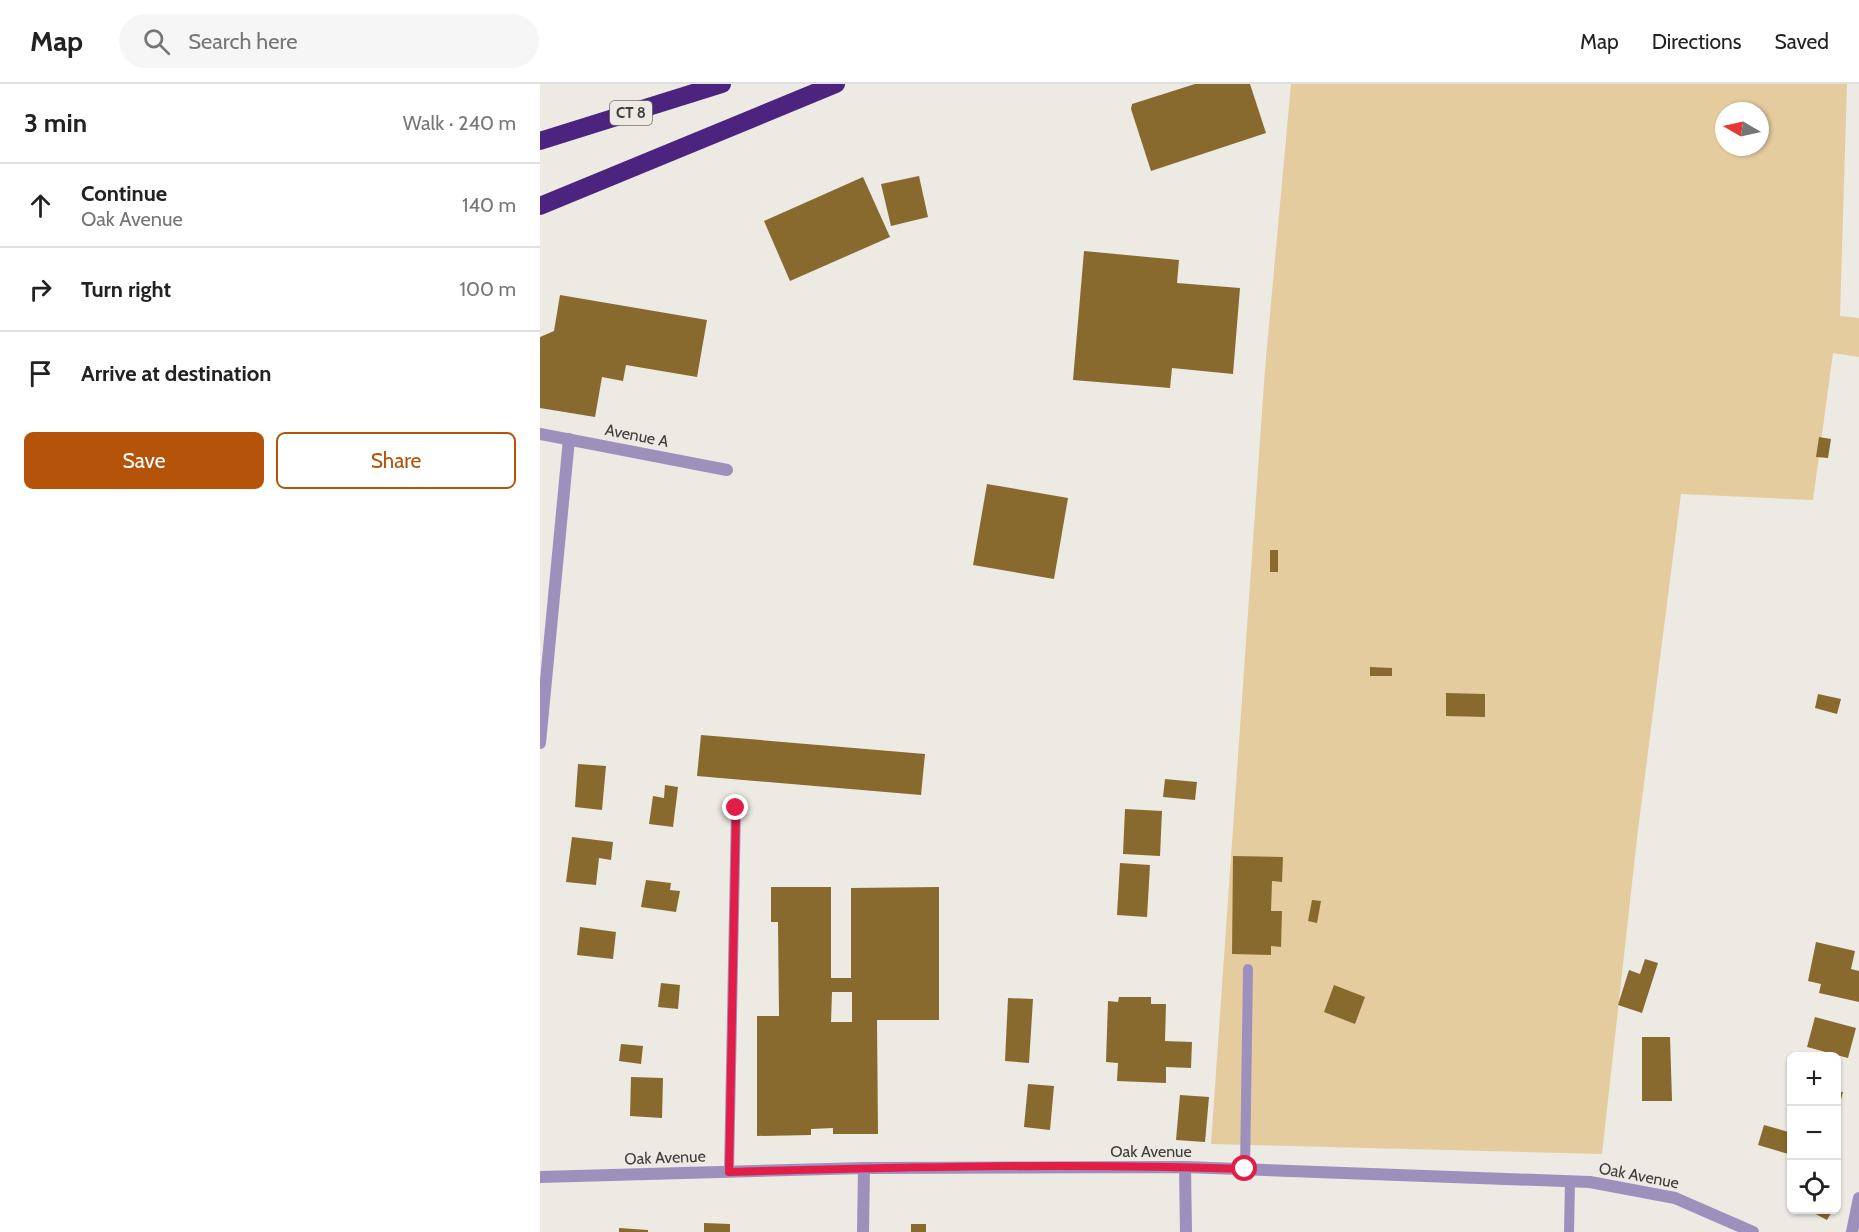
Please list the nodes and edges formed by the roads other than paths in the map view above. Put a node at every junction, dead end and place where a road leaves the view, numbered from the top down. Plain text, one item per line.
1 (722, 84) edge
2 (836, 84) edge
3 (540, 141) edge
4 (540, 206) edge
5 (540, 434) edge
6 (569, 440) junction
7 (727, 470) dead end
8 (540, 743) edge
9 (736, 808) dead end
10 (1248, 969) dead end
11 (1185, 1167) junction
12 (864, 1168) junction
13 (1245, 1169) junction
14 (729, 1172) junction
15 (540, 1177) edge
16 (1570, 1181) junction
17 (1859, 1198) edge
18 (863, 1232) edge
19 (1186, 1232) edge
20 (1569, 1232) edge
21 (1753, 1232) edge
22 (1852, 1232) edge

1 - 3 highway, CT 8
2 - 4 highway
5 - 6 street, Avenue A
6 - 7 street, Avenue A
6 - 8 street
9 - 14 lane
10 - 13 lane
11 - 12 street, Oak Avenue
11 - 13 street, Oak Avenue
11 - 19 street
12 - 14 street, Oak Avenue
12 - 18 street
13 - 16 street, Oak Avenue
14 - 15 street, Oak Avenue
16 - 20 lane
16 - 21 street, Oak Avenue
17 - 22 street

